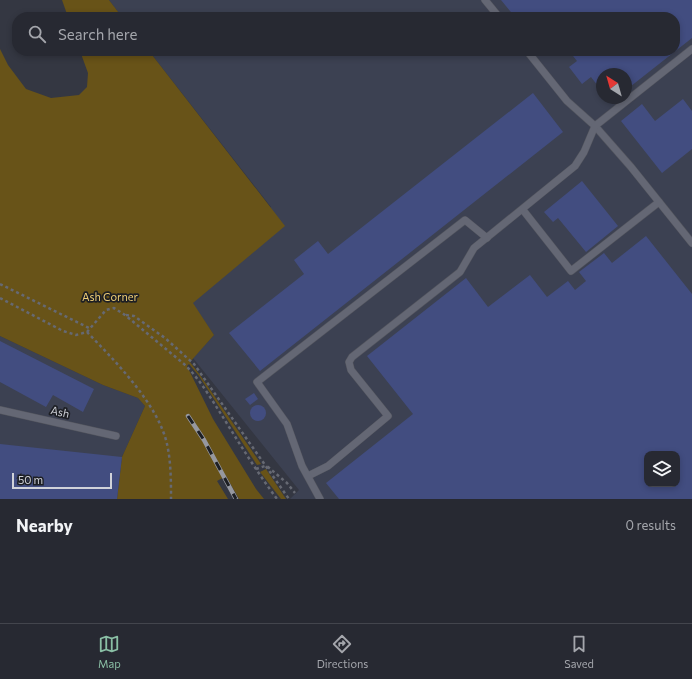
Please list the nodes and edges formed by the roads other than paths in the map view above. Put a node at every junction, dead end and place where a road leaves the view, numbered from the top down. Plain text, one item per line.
1 (485, 0) edge
2 (495, 12) edge
3 (692, 49) edge
4 (531, 56) edge
5 (595, 126) junction
6 (660, 202) junction
7 (523, 210) junction
8 (487, 238) junction
9 (692, 243) edge
10 (0, 410) edge
11 (116, 436) dead end
12 (308, 476) junction
13 (320, 499) edge

1 - 2 lane
3 - 5 lane
4 - 5 lane
5 - 6 lane
5 - 7 lane
6 - 7 lane
6 - 9 lane
7 - 8 lane
8 - 12 lane
8 - 12 lane
10 - 11 lane, Ash
12 - 13 lane

